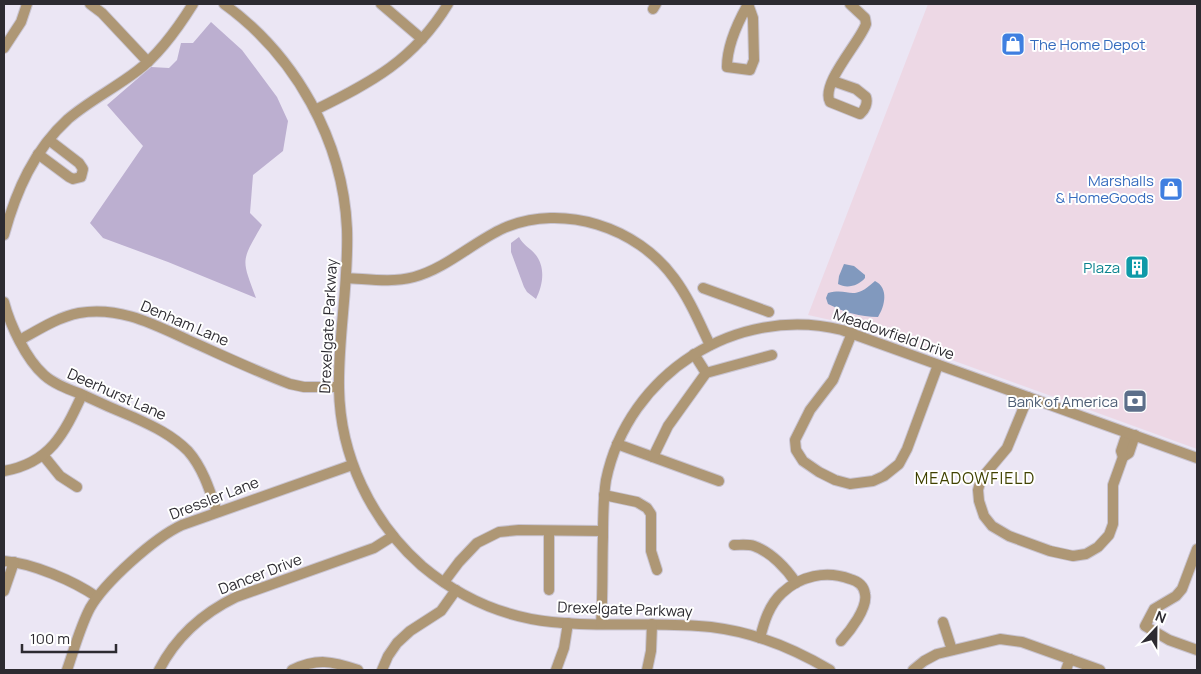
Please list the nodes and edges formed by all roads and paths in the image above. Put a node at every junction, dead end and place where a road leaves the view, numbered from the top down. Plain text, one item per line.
1 (27, 4) edge
2 (90, 4) edge
3 (193, 4) edge
4 (224, 4) edge
5 (381, 4) edge
6 (448, 4) edge
7 (850, 4) edge
8 (747, 5) edge
9 (422, 39) junction
10 (4, 48) edge
11 (148, 62) junction
12 (833, 81) dead end
13 (315, 110) junction
14 (48, 140) junction
15 (38, 154) junction
16 (4, 234) edge
17 (346, 278) junction
18 (703, 288) dead end
19 (4, 302) edge
20 (769, 312) dead end
21 (852, 333) junction
22 (20, 340) junction
23 (710, 345) junction
24 (694, 354) junction
25 (772, 355) dead end
26 (938, 364) junction
27 (706, 373) junction
28 (339, 387) junction
29 (82, 395) junction
30 (1028, 397) junction
31 (1131, 434) junction
32 (617, 444) junction
33 (43, 455) junction
34 (652, 456) junction
35 (1197, 458) edge
36 (352, 464) junction
37 (4, 472) edge
38 (719, 481) dead end
39 (77, 487) dead end
40 (604, 495) junction
41 (217, 512) junction
42 (548, 530) junction
43 (603, 531) junction
44 (393, 536) junction
45 (734, 545) dead end
46 (1197, 549) edge
47 (9, 561) edge
48 (656, 570) dead end
49 (444, 582) junction
50 (796, 583) junction
51 (456, 590) junction
52 (549, 590) dead end
53 (4, 591) edge
54 (97, 597) junction
55 (943, 622) dead end
56 (568, 623) junction
57 (601, 624) junction
58 (652, 624) junction
59 (760, 638) junction
60 (841, 641) dead end
61 (952, 650) junction
62 (1197, 650) edge
63 (1070, 659) junction
64 (66, 670) edge
65 (159, 670) edge
66 (292, 670) edge
67 (358, 670) edge
68 (382, 670) edge
69 (556, 670) edge
70 (647, 670) edge
71 (830, 670) edge
72 (913, 670) edge
73 (1066, 670) edge
74 (1100, 670) edge

1 - 10 street
2 - 11 street
3 - 11 street
4 - 13 street, Drexelgate Parkway
5 - 9 street
6 - 9 street
7 - 12 street
8 - 8 street
9 - 13 street
11 - 14 street
13 - 17 street, Drexelgate Parkway
14 - 15 street
14 - 15 street
15 - 16 street
17 - 23 street
17 - 28 street, Drexelgate Parkway
18 - 20 street
19 - 22 street, Deerhurst Lane
21 - 23 street, Meadowfield Drive
21 - 26 street, Meadowfield Drive
21 - 26 street
22 - 28 street, Denham Lane
22 - 29 street, Deerhurst Lane
23 - 24 street, Meadowfield Drive
24 - 27 street
24 - 32 street, Meadowfield Drive
25 - 27 street
26 - 30 street, Meadowfield Drive
27 - 34 street
28 - 36 street, Drexelgate Parkway
29 - 33 street
29 - 41 street, Deerhurst Lane
30 - 31 street, Meadowfield Drive
30 - 31 street
31 - 35 street, Meadowfield Drive
32 - 34 street
32 - 40 street, Meadowfield Drive
33 - 37 street
33 - 39 street
34 - 38 street
36 - 41 street, Dressler Lane
36 - 44 street, Drexelgate Parkway
40 - 43 street, Meadowfield Drive
40 - 48 street
41 - 54 street, Dressler Lane
42 - 43 street
42 - 49 street
42 - 52 street
43 - 57 street, Meadowfield Drive
44 - 49 street, Drexelgate Parkway
44 - 65 street, Dancer Drive
45 - 50 street
46 - 62 street
47 - 53 street
47 - 54 street
49 - 51 street, Drexelgate Parkway
50 - 59 street
50 - 60 street
51 - 56 street, Drexelgate Parkway
51 - 68 street
54 - 64 street, Dressler Lane
55 - 61 street
56 - 57 street, Drexelgate Parkway
56 - 69 street
57 - 58 street, Drexelgate Parkway
58 - 59 street, Drexelgate Parkway
58 - 70 street
59 - 71 street, Drexelgate Parkway
61 - 63 street
61 - 72 street
63 - 73 street
63 - 74 street
66 - 67 street

